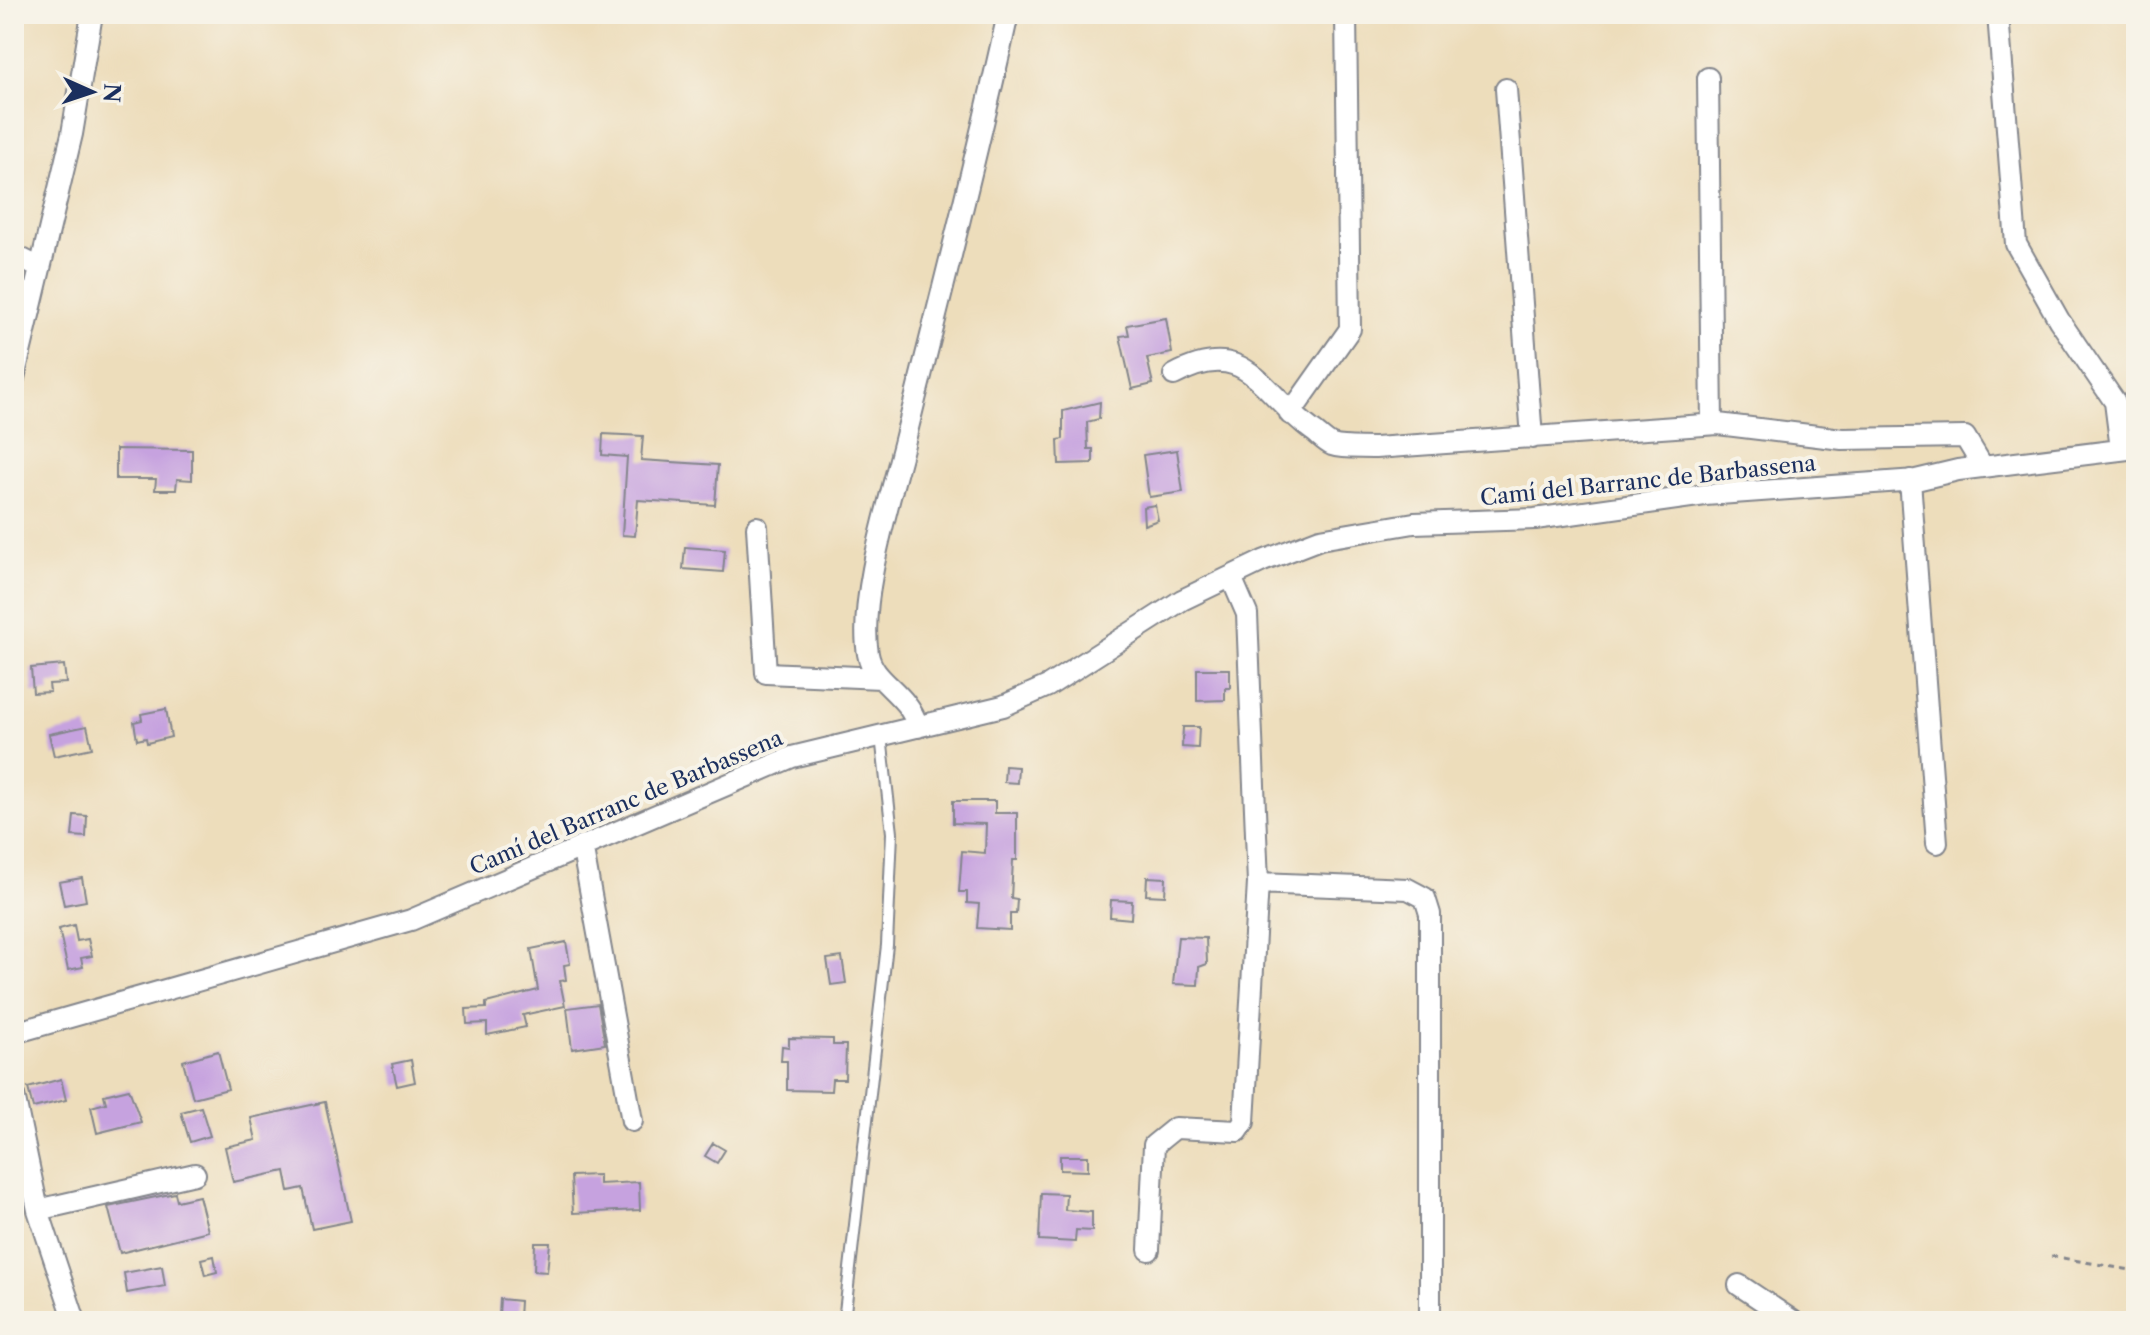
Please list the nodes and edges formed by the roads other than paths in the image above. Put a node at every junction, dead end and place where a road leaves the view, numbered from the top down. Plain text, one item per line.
1 (92, 14) edge
2 (1008, 14) edge
3 (1346, 14) edge
4 (1998, 14) edge
5 (1708, 78) dead end
6 (1506, 89) dead end
7 (14, 255) edge
8 (40, 268) junction
9 (1174, 375) dead end
10 (14, 378) edge
11 (1290, 414) junction
12 (1712, 424) junction
13 (1532, 438) junction
14 (2129, 449) edge
15 (1983, 467) junction
16 (1910, 480) junction
17 (757, 527) dead end
18 (1231, 577) junction
19 (881, 678) junction
20 (918, 727) junction
21 (881, 736) junction
22 (1937, 843) dead end
23 (582, 845) junction
24 (1258, 883) junction
25 (14, 1033) edge
26 (14, 1095) edge
27 (632, 1121) dead end
28 (195, 1174) dead end
29 (38, 1210) junction
30 (1149, 1250) dead end
31 (1739, 1285) dead end
32 (75, 1321) edge
33 (844, 1321) edge
34 (1430, 1321) edge
35 (1793, 1321) edge

1 - 8 street
2 - 19 street
3 - 11 street
4 - 14 street
5 - 12 street
6 - 13 street
7 - 8 street
8 - 10 street
9 - 11 street
11 - 13 street
12 - 13 street
12 - 15 street
14 - 15 street, Camí del Barranc de Barbassena
15 - 16 street, Camí del Barranc de Barbassena
16 - 18 street, Camí del Barranc de Barbassena
16 - 22 street
17 - 19 street
18 - 20 street, Camí del Barranc de Barbassena
18 - 24 street
19 - 20 street
20 - 21 street, Camí del Barranc de Barbassena
21 - 23 street, Camí del Barranc de Barbassena
21 - 33 lane
23 - 25 street, Camí del Barranc de Barbassena
23 - 27 street
24 - 30 street
24 - 34 street
26 - 29 street
28 - 29 street
29 - 32 street
31 - 35 street

